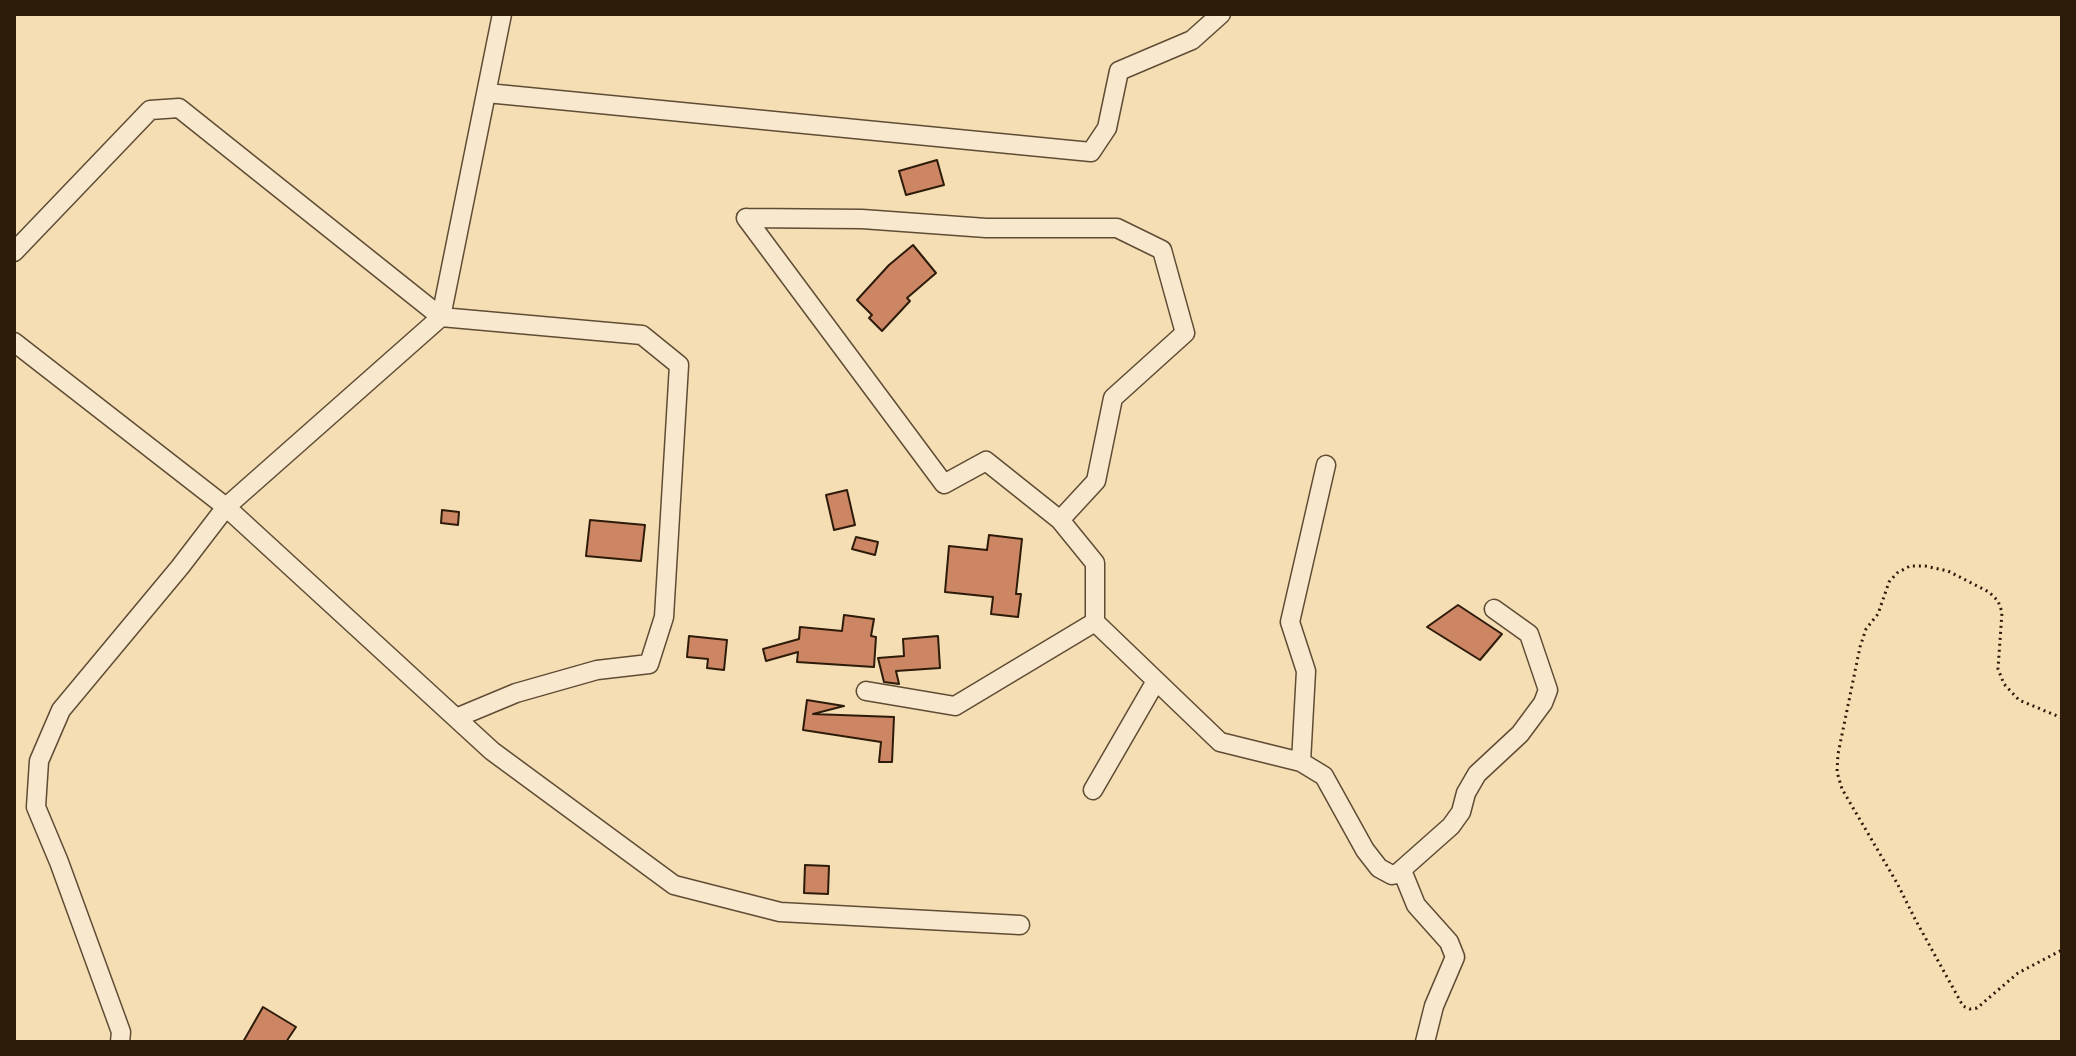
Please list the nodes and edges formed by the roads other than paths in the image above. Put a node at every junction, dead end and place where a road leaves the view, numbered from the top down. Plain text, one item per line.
1 (502, 14) edge
2 (1221, 14) edge
3 (487, 93) junction
4 (14, 252) edge
5 (441, 317) junction
6 (14, 342) edge
7 (1326, 465) dead end
8 (226, 507) junction
9 (1060, 520) junction
10 (1494, 609) dead end
11 (1095, 622) junction
12 (1156, 681) junction
13 (866, 691) dead end
14 (456, 718) junction
15 (1301, 762) junction
16 (1093, 790) dead end
17 (1398, 873) junction
18 (1020, 925) dead end
19 (120, 1042) edge
20 (1425, 1042) edge

1 - 3 street
2 - 3 street
3 - 5 street
4 - 5 street
5 - 8 street
5 - 14 street
6 - 8 street
7 - 15 street
8 - 14 street
8 - 19 street
9 - 9 street
9 - 11 street
10 - 17 street
11 - 12 street
11 - 13 street
12 - 15 street
12 - 16 street
14 - 18 street
15 - 17 street
17 - 20 street

